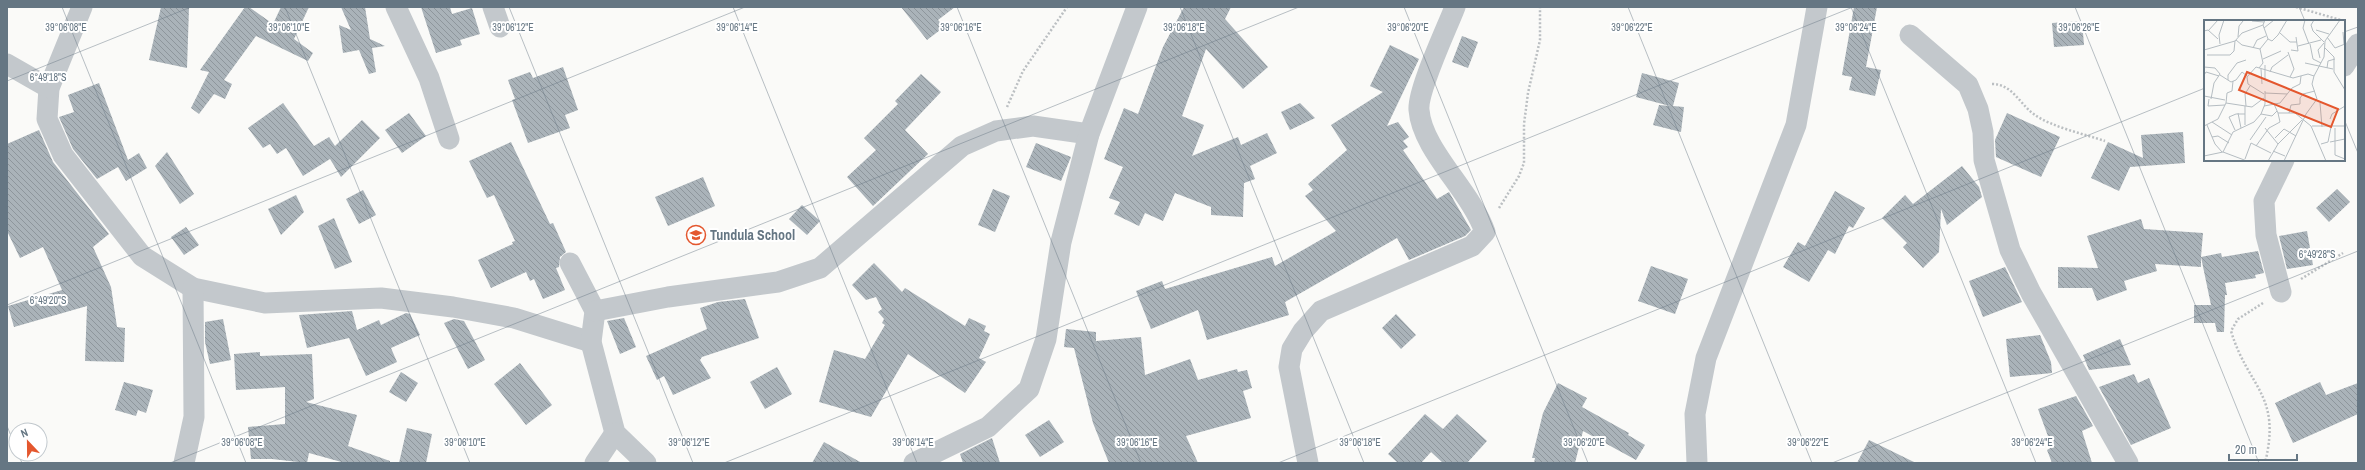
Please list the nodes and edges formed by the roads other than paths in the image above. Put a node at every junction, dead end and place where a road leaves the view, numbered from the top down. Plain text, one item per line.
1 (82, 7) edge
2 (396, 7) edge
3 (493, 7) edge
4 (1136, 7) edge
5 (1455, 7) edge
6 (1817, 7) edge
7 (500, 27) dead end
8 (1910, 34) dead end
9 (2358, 44) edge
10 (7, 64) edge
11 (2345, 64) edge
12 (49, 88) junction
13 (1089, 134) junction
14 (448, 139) dead end
15 (2284, 161) edge
16 (570, 263) dead end
17 (193, 288) junction
18 (2281, 292) road end
19 (595, 311) junction
20 (591, 342) junction
21 (615, 433) junction
22 (184, 463) edge
23 (595, 463) edge
24 (646, 463) edge
25 (914, 463) edge
26 (1308, 463) edge
27 (1697, 463) edge
28 (2128, 463) edge

1 - 12 street
2 - 14 street
3 - 7 street
4 - 13 street
5 - 26 street
6 - 27 street
8 - 28 street
9 - 11 street
10 - 12 street
12 - 17 street
13 - 19 street
13 - 25 street
15 - 18 street
16 - 19 street
17 - 20 street
17 - 22 street
19 - 20 street
20 - 21 street
21 - 23 street
21 - 24 street

